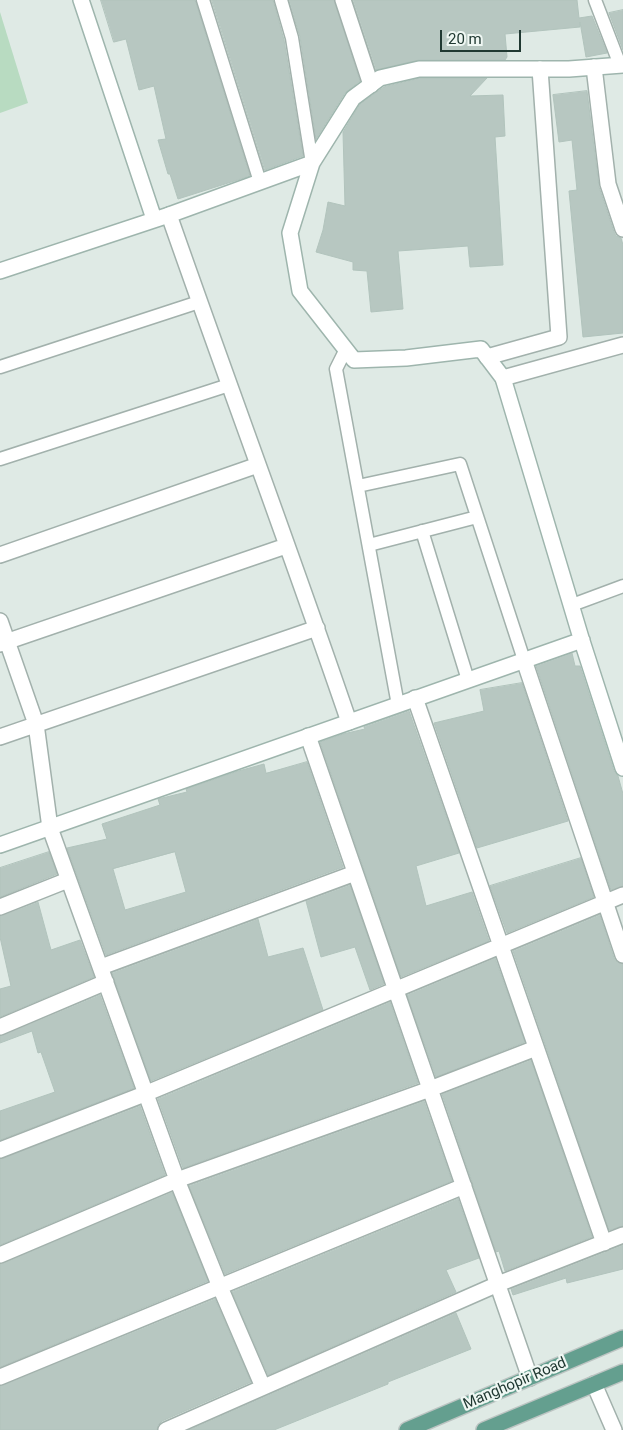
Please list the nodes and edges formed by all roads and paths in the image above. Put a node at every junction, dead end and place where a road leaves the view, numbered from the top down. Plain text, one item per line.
1 (81, 0) edge
2 (203, 0) edge
3 (281, 0) edge
4 (343, 0) edge
5 (595, 0) edge
6 (622, 65) edge
7 (594, 67) junction
8 (540, 69) junction
9 (371, 85) junction
10 (312, 163) junction
11 (260, 182) junction
12 (169, 215) junction
13 (154, 219) junction
14 (623, 229) edge
15 (0, 271) edge
16 (200, 302) junction
17 (623, 345) edge
18 (346, 349) junction
19 (487, 357) junction
20 (0, 367) edge
21 (502, 378) junction
22 (229, 385) junction
23 (0, 459) edge
24 (258, 466) junction
25 (358, 486) junction
26 (477, 517) junction
27 (422, 531) junction
28 (369, 545) junction
29 (286, 546) junction
30 (0, 555) edge
31 (623, 586) edge
32 (572, 605) junction
33 (0, 621) edge
34 (317, 628) junction
35 (582, 640) junction
36 (4, 643) edge
37 (524, 660) junction
38 (468, 680) junction
39 (415, 698) junction
40 (398, 705) junction
41 (349, 722) junction
42 (36, 724) junction
43 (308, 736) junction
44 (0, 737) edge
45 (623, 768) edge
46 (50, 828) junction
47 (0, 845) edge
48 (355, 873) junction
49 (68, 880) junction
50 (623, 895) edge
51 (605, 902) junction
52 (0, 908) edge
53 (501, 946) junction
54 (623, 955) edge
55 (103, 975) junction
56 (396, 990) junction
57 (0, 1027) edge
58 (536, 1048) junction
59 (430, 1088) junction
60 (146, 1093) junction
61 (0, 1150) edge
62 (177, 1180) junction
63 (464, 1186) junction
64 (623, 1235) edge
65 (604, 1243) junction
66 (0, 1255) edge
67 (498, 1284) junction
68 (220, 1287) junction
69 (623, 1338) edge
70 (623, 1372) edge
71 (0, 1377) edge
72 (530, 1378) junction
73 (594, 1384) junction
74 (263, 1387) junction
75 (166, 1430) edge
76 (407, 1430) edge
77 (484, 1430) edge
78 (614, 1430) edge

1 - 13 street
2 - 11 lane
3 - 10 lane
4 - 9 street
5 - 6 lane
6 - 7 street
7 - 8 street
7 - 14 street
8 - 9 street
8 - 19 street
9 - 10 street
10 - 11 street
10 - 18 street
11 - 12 street
12 - 13 street
12 - 16 street
13 - 15 street
16 - 20 lane
16 - 22 street
17 - 21 street
18 - 19 street
18 - 25 lane
19 - 21 street
21 - 32 street
22 - 23 lane
22 - 24 street
24 - 29 street
24 - 30 street
25 - 26 lane
25 - 28 lane
26 - 27 lane
26 - 37 lane
27 - 28 lane
27 - 38 lane
28 - 40 lane
29 - 34 street
29 - 36 street
31 - 32 lane
32 - 35 street
33 - 36 street
34 - 41 street
34 - 42 street
35 - 37 street
35 - 45 street
36 - 42 street
37 - 38 street
37 - 51 street
38 - 39 street
39 - 40 street
39 - 53 street
40 - 41 street
41 - 43 street
42 - 44 street
42 - 46 street
43 - 46 street
43 - 48 street
46 - 47 street
46 - 49 street
48 - 55 street
48 - 56 street
49 - 52 street
49 - 55 street
50 - 51 street
51 - 53 street
51 - 54 street
53 - 56 street
53 - 58 street
55 - 57 street
55 - 60 street
56 - 59 street
56 - 60 street
58 - 59 street
58 - 65 street
59 - 62 street
59 - 63 street
60 - 61 street
60 - 62 street
62 - 66 street
62 - 68 street
63 - 67 street
63 - 68 street
64 - 65 street
65 - 67 street
67 - 72 street
67 - 74 street
68 - 71 street
68 - 74 street
69 - 72 main road, Manghopir Road
70 - 73 main road, Manghopir Road
72 - 76 main road, Manghopir Road
73 - 77 main road, Manghopir Road
73 - 78 street
74 - 75 street

